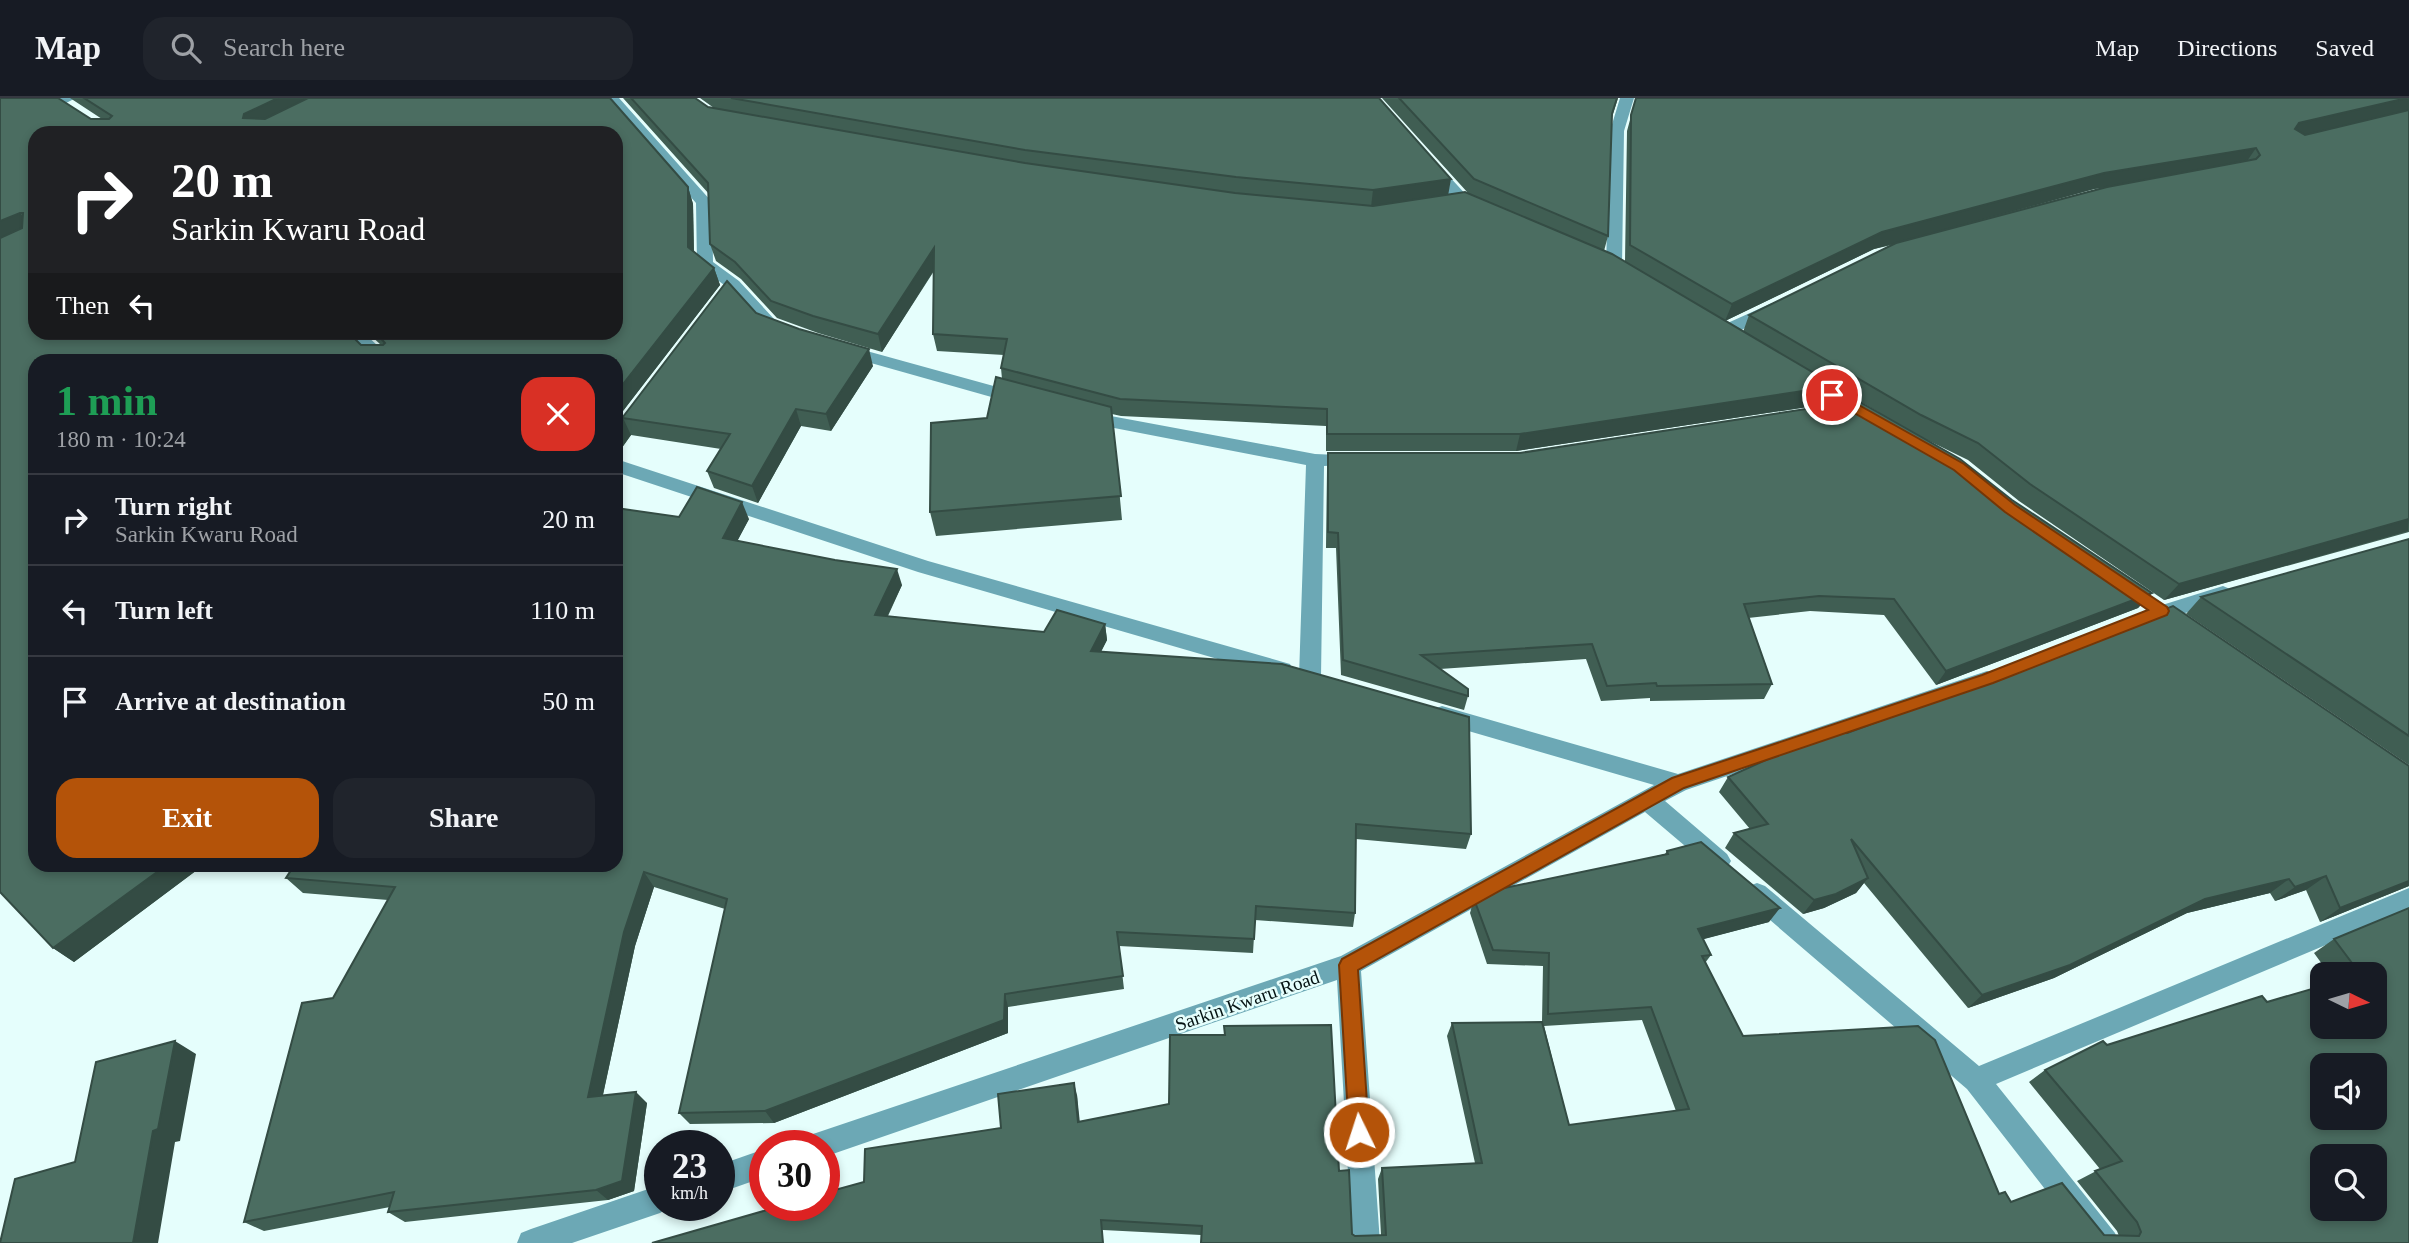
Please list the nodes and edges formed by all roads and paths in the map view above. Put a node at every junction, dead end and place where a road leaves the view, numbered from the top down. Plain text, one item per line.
1 (612, 98) edge
2 (1628, 98) edge
3 (61, 99) edge
4 (81, 114) edge
5 (1418, 149) edge
6 (1496, 216) edge
7 (1614, 266) edge
8 (1786, 302) edge
9 (800, 336) edge
10 (361, 340) edge
11 (824, 344) edge
12 (1750, 344) edge
13 (376, 354) edge
14 (1796, 373) edge
15 (1044, 405) edge
16 (1853, 408) junction
17 (1826, 412) edge
18 (1069, 413) edge
19 (1884, 426) edge
20 (1315, 460) junction
21 (1368, 460) edge
22 (623, 467) edge
23 (2240, 589) edge
24 (2140, 597) edge
25 (2161, 611) junction
26 (2124, 626) edge
27 (2184, 627) edge
28 (2013, 669) edge
29 (1429, 711) edge
30 (1678, 783) junction
31 (1646, 799) junction
32 (2409, 899) edge
33 (1348, 965) junction
34 (1976, 1080) junction
35 (840, 1138) edge
36 (644, 1204) edge
37 (531, 1243) edge
38 (1367, 1243) edge
39 (2105, 1243) edge

1 - 9 street
2 - 7 street
3 - 4 street
5 - 6 street
8 - 12 street
10 - 13 street
11 - 15 street
14 - 16 street
16 - 17 street
16 - 19 street
18 - 20 street
20 - 21 street
20 - 22 street
23 - 25 street
24 - 25 street
25 - 26 street
25 - 27 street
28 - 30 street, Sarkin Kwaru Road
29 - 30 street
30 - 31 street, Sarkin Kwaru Road
31 - 33 street, Sarkin Kwaru Road
31 - 34 street
32 - 34 street
33 - 35 street, Sarkin Kwaru Road
33 - 38 street
34 - 39 street
36 - 37 street

